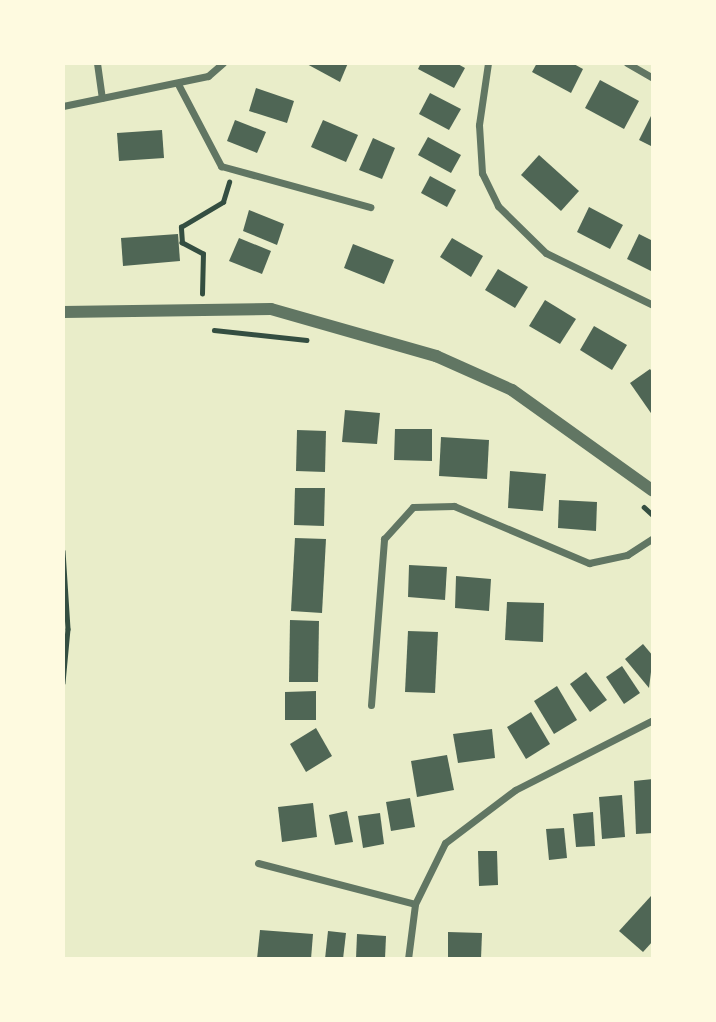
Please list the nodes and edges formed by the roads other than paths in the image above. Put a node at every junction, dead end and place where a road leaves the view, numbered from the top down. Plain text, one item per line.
1 (97, 63) edge
2 (223, 63) edge
3 (488, 63) edge
4 (627, 63) edge
5 (653, 78) edge
6 (178, 84) junction
7 (102, 99) junction
8 (63, 106) edge
9 (370, 206) dead end
10 (653, 305) edge
11 (63, 312) edge
12 (652, 488) edge
13 (653, 538) edge
14 (371, 705) dead end
15 (653, 720) edge
16 (258, 863) dead end
17 (415, 904) junction
18 (408, 959) edge

1 - 7 street
2 - 6 street
3 - 10 street
4 - 5 street
6 - 7 street
6 - 9 street
7 - 8 street
11 - 12 street
13 - 14 street
15 - 17 street
16 - 17 street
17 - 18 street

